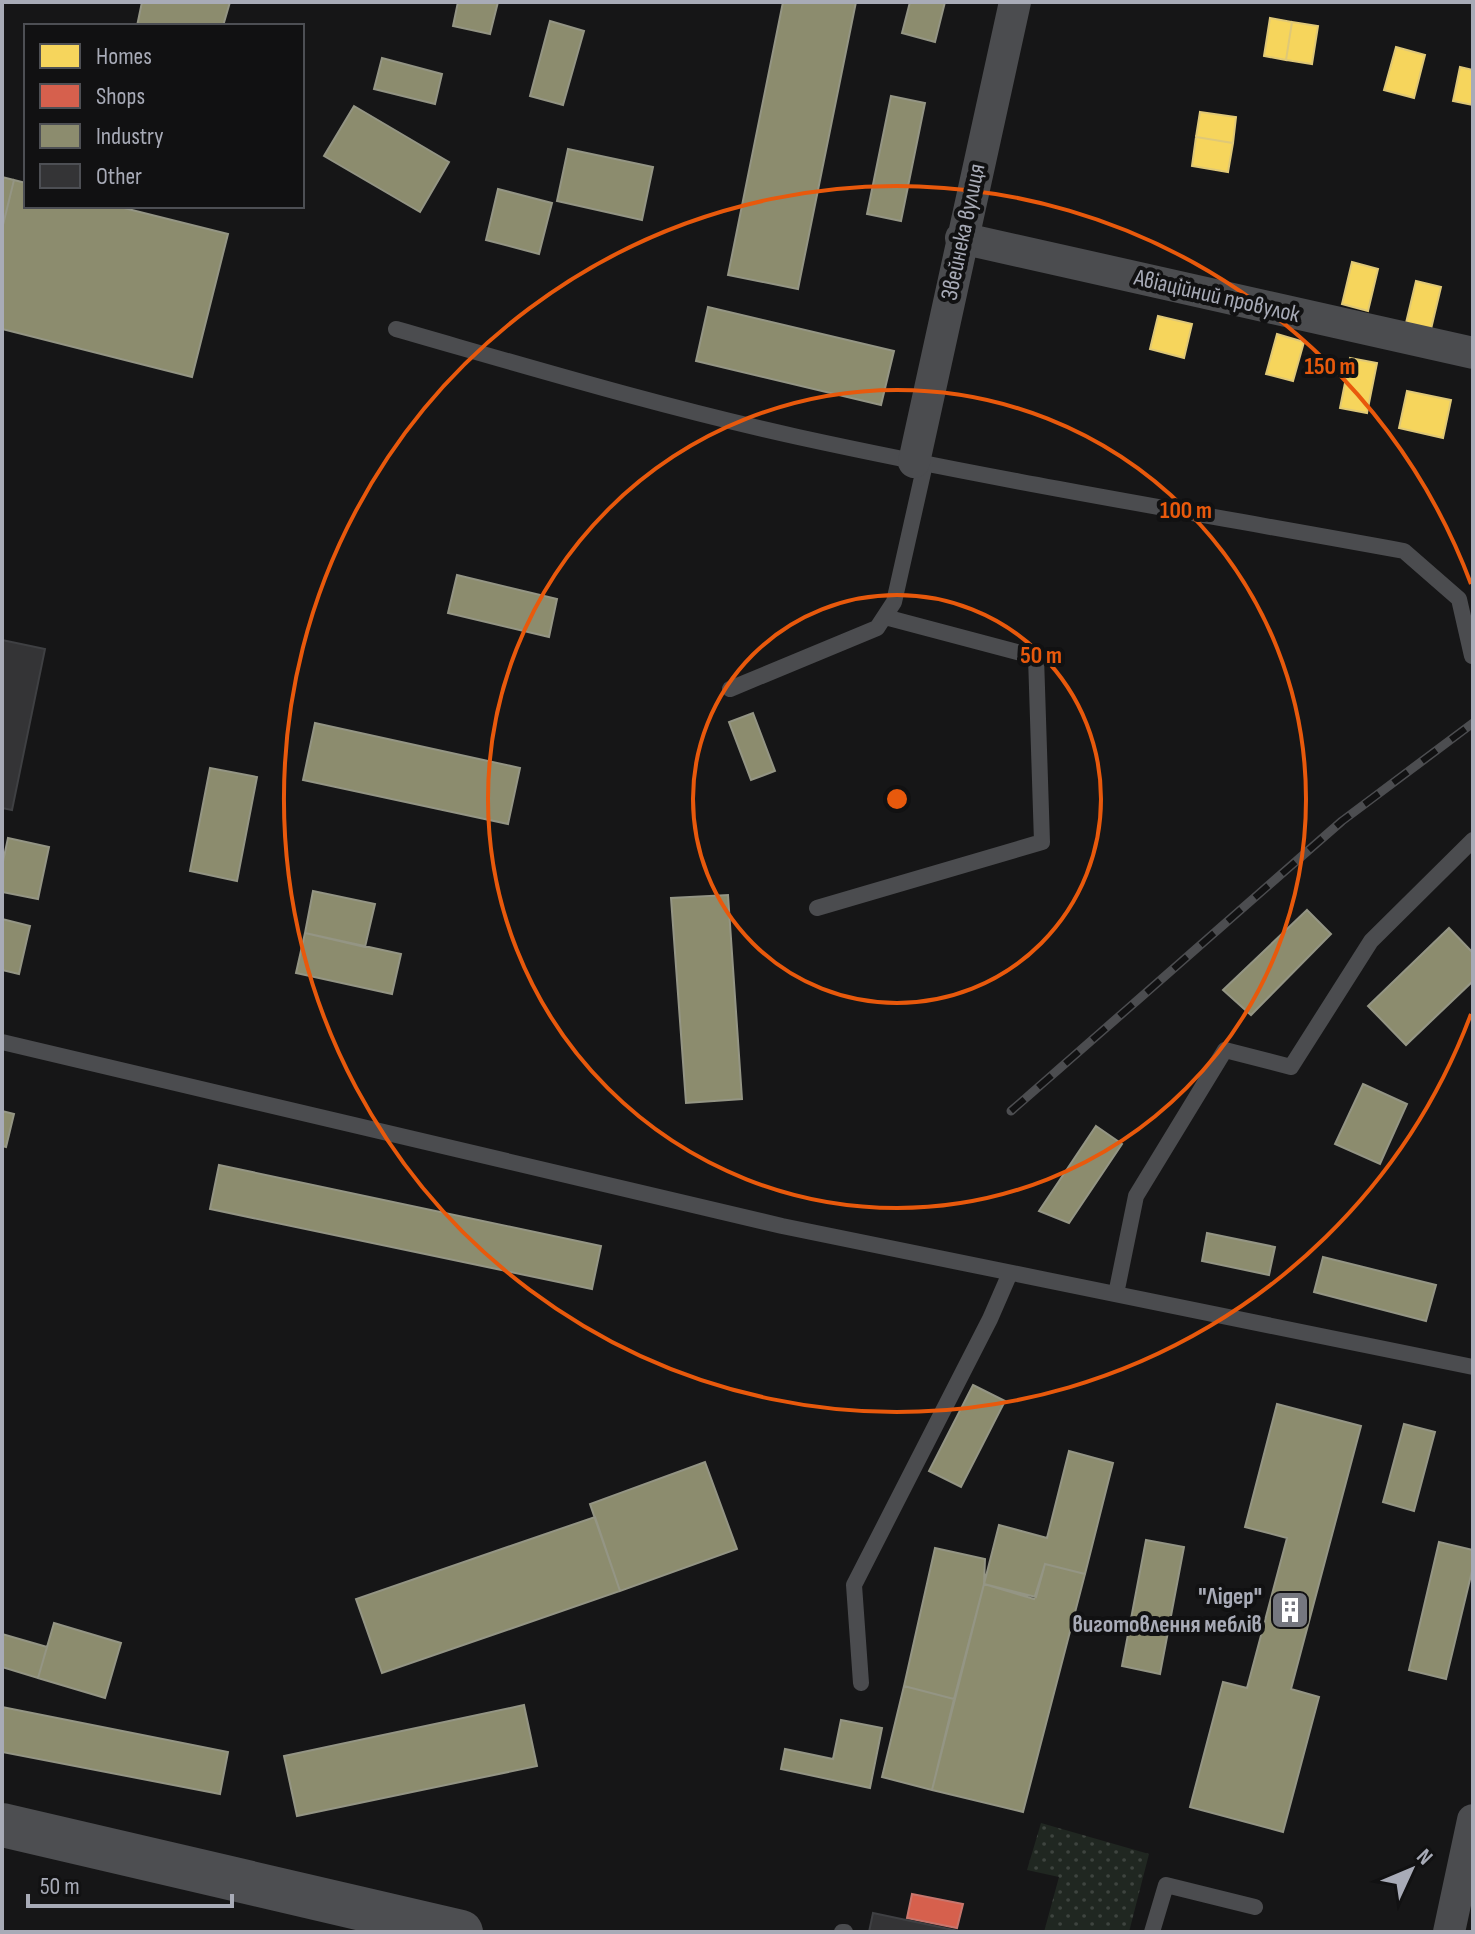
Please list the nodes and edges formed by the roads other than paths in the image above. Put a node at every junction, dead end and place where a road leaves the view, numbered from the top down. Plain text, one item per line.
1 (1015, 2) edge
2 (961, 238) junction
3 (396, 329) dead end
4 (1473, 353) edge
5 (919, 463) junction
6 (885, 617) junction
7 (1472, 656) edge
8 (730, 689) dead end
9 (1473, 840) edge
10 (817, 908) dead end
11 (2, 1042) edge
12 (1010, 1273) junction
13 (1116, 1294) junction
14 (1473, 1367) edge
15 (861, 1683) dead end
16 (1473, 1820) edge
17 (2, 1825) edge
18 (1255, 1907) dead end
19 (461, 1932) edge
20 (1152, 1932) edge
21 (1449, 1932) edge

1 - 2 street, Звейнека вулиця
2 - 4 street, Авіаційний провулок
2 - 5 street, Звейнека вулиця
3 - 5 lane
5 - 6 lane
5 - 7 lane
6 - 8 lane
6 - 10 lane
9 - 13 lane
11 - 12 lane
12 - 13 lane
12 - 15 lane
13 - 14 lane
16 - 21 street
17 - 19 main road
18 - 20 lane

